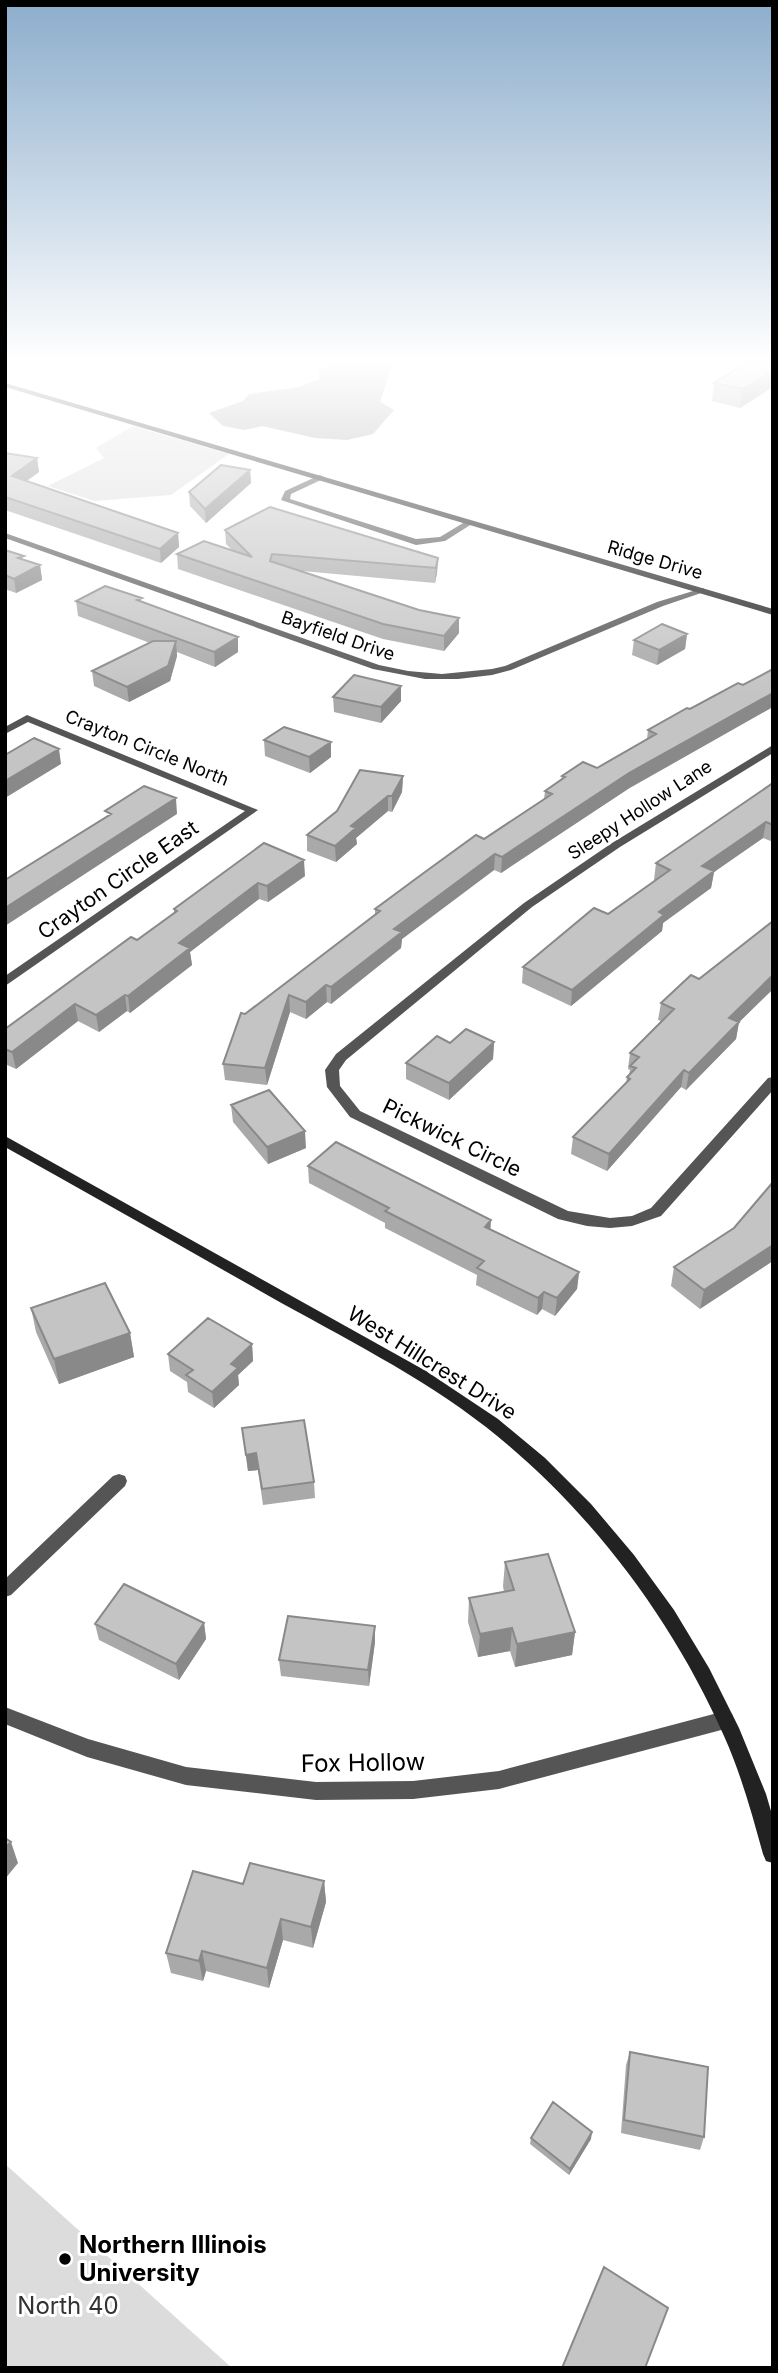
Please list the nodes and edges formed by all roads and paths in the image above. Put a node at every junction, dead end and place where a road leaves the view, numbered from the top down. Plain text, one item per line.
1 (309, 474) edge
2 (320, 477) junction
3 (471, 522) junction
4 (5, 535) edge
5 (704, 591) junction
6 (773, 612) edge
7 (5, 731) edge
8 (773, 748) edge
9 (253, 810) joint
10 (527, 905) joint
11 (5, 982) edge
12 (773, 1081) edge
13 (5, 1141) edge
14 (119, 1481) dead end
15 (5, 1590) edge
16 (5, 1715) edge
17 (725, 1720) junction
18 (773, 1854) edge

1 - 2 street, Ridge Drive
2 - 3 street, Ridge Drive
2 - 3 street
3 - 5 street, Ridge Drive
4 - 5 street, Bayfield Drive
5 - 6 street, Ridge Drive
7 - 9 street, Crayton Circle North
8 - 10 street, Sleepy Hollow Lane
9 - 11 street, Crayton Circle East
10 - 12 street, Pickwick Circle
13 - 17 street, West Hillcrest Drive
14 - 15 street
16 - 17 street, Fox Hollow
17 - 18 street, West Hillcrest Drive

